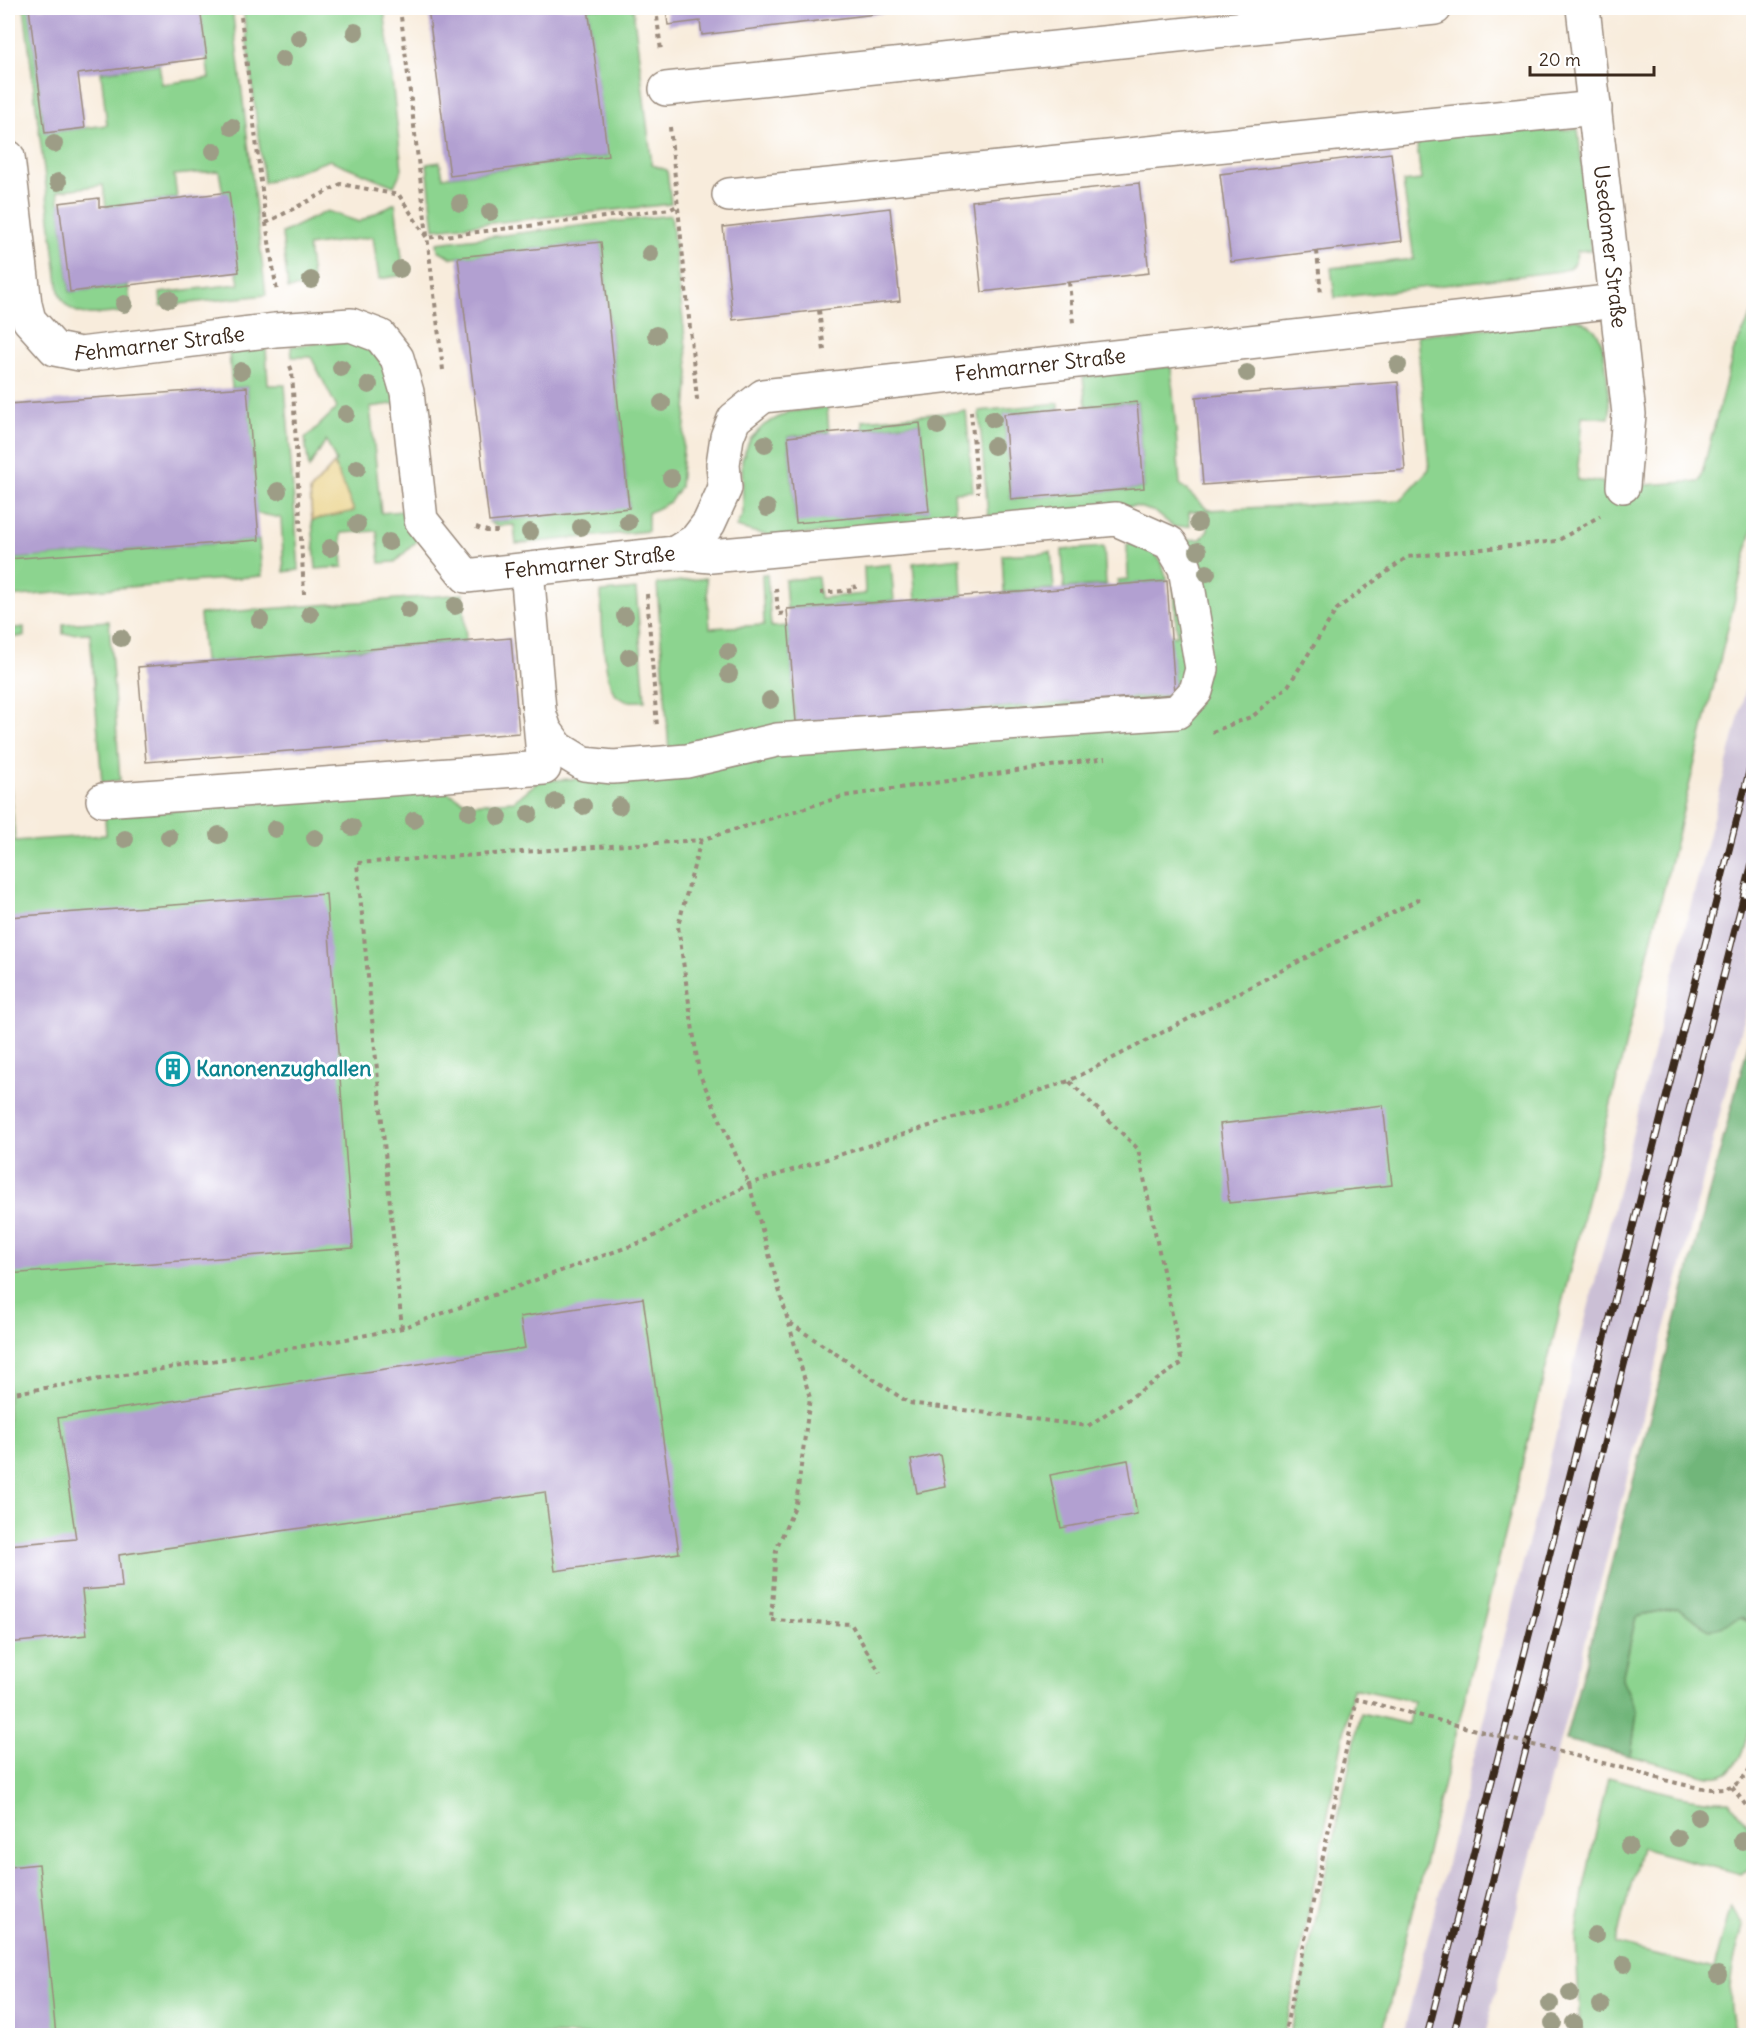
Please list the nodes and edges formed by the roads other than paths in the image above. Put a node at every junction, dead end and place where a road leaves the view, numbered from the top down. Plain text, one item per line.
1 (1436, 8) edge
2 (1583, 8) edge
3 (666, 89) road end
4 (1595, 108) junction
5 (8, 157) edge
6 (729, 195) dead end
7 (1616, 301) junction
8 (1623, 486) road end
9 (675, 553) junction
10 (527, 570) junction
11 (539, 712) junction
12 (103, 800) dead end

1 - 3 street
2 - 4 street, Usedomer Straße
4 - 6 street
4 - 7 street, Usedomer Straße
5 - 10 street, Fehmarner Straße
7 - 8 street, Usedomer Straße
7 - 9 street, Fehmarner Straße
9 - 10 street, Fehmarner Straße
9 - 11 street
10 - 11 street
11 - 12 street

